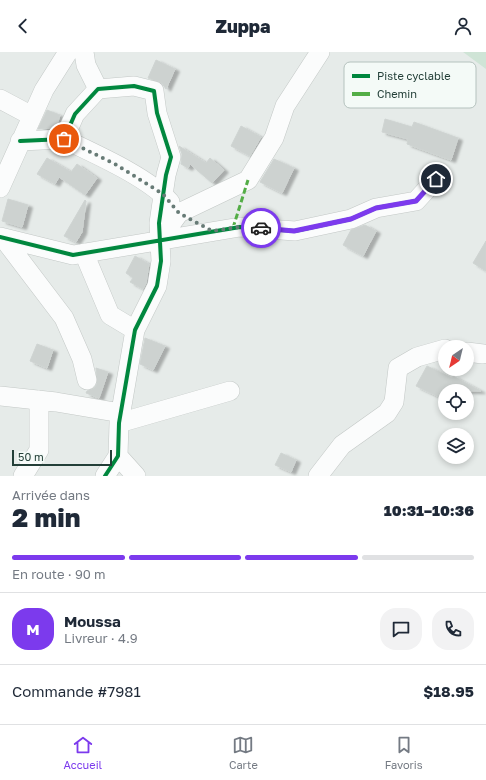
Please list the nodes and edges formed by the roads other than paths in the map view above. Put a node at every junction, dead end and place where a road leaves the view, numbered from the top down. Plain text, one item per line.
1 (68, 52) edge
2 (84, 52) edge
3 (320, 52) edge
4 (56, 61) edge
5 (98, 89) junction
6 (1, 99) edge
7 (32, 116) junction
8 (64, 139) junction
9 (20, 140) junction
10 (436, 179) dead end
11 (0, 188) edge
12 (163, 194) junction
13 (179, 213) junction
14 (212, 231) junction
15 (2, 238) edge
16 (160, 239) junction
17 (84, 253) junction
18 (135, 330) junction
19 (438, 352) edge
20 (87, 380) dead end
21 (230, 391) dead end
22 (0, 396) edge
23 (39, 400) junction
24 (120, 418) junction
25 (118, 456) junction
26 (23, 476) edge
27 (105, 476) edge
28 (136, 476) edge
29 (318, 476) edge

1 - 4 street
2 - 5 street
3 - 13 street
4 - 7 street
5 - 8 street
5 - 12 street
6 - 7 street
7 - 9 street
8 - 9 street
8 - 12 street
9 - 11 street
10 - 14 street
12 - 13 street
12 - 16 street
13 - 14 street
13 - 16 street
14 - 16 street
15 - 17 street
15 - 20 street
16 - 17 street
16 - 18 street
17 - 18 street
18 - 24 street
19 - 29 street
21 - 24 street
22 - 23 street
23 - 24 street
23 - 26 street
24 - 25 street
25 - 27 street
25 - 28 street

